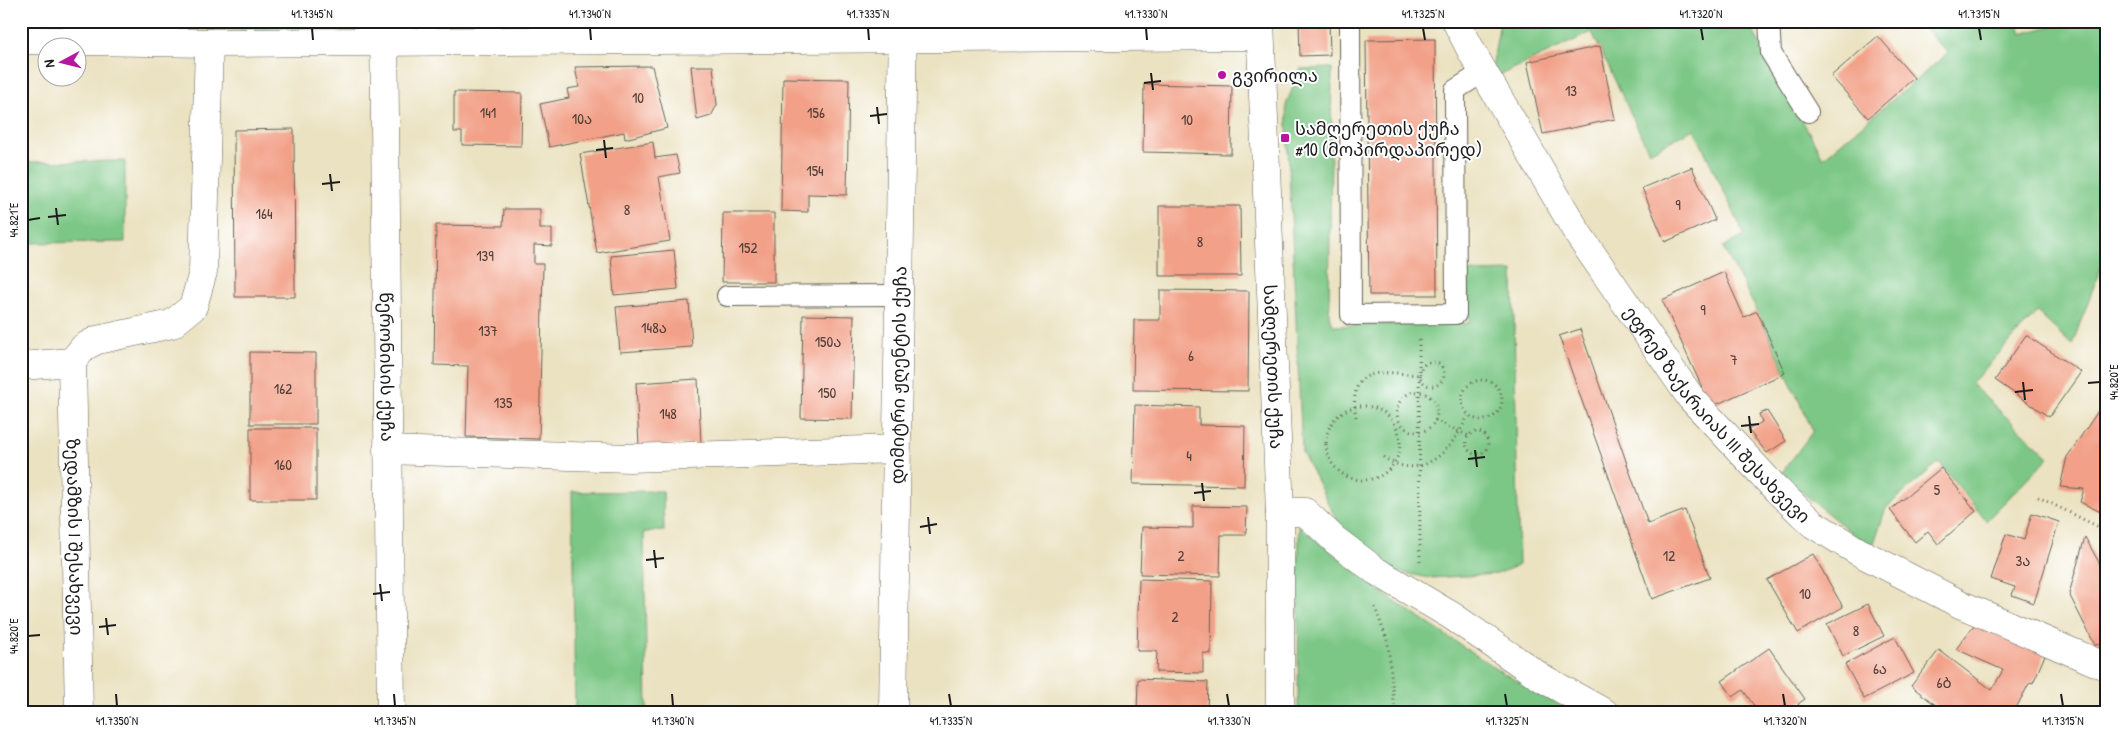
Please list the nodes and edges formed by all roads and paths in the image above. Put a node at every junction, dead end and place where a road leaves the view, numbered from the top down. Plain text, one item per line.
1 (1350, 21) edge
2 (1456, 21) edge
3 (1768, 21) edge
4 (1260, 29) edge
5 (902, 30) edge
6 (384, 31) edge
7 (21, 40) edge
8 (209, 43) junction
9 (1483, 72) junction
10 (1808, 112) dead end
11 (898, 295) junction
12 (727, 296) dead end
13 (1419, 314) junction
14 (72, 362) junction
15 (21, 366) edge
16 (1420, 375) junction
17 (1418, 392) junction
18 (1354, 406) junction
19 (1468, 416) junction
20 (1356, 417) dead end
21 (1435, 420) junction
22 (1402, 425) junction
23 (1397, 426) junction
24 (1419, 432) junction
25 (1460, 432) junction
26 (1469, 436) junction
27 (896, 449) junction
28 (387, 450) junction
29 (1383, 457) dead end
30 (1395, 463) junction
31 (1419, 466) junction
32 (2038, 497) dead end
33 (1280, 512) junction
34 (2107, 531) edge
35 (1357, 557) junction
36 (1420, 565) dead end
37 (2107, 667) edge
38 (79, 713) edge
39 (391, 713) edge
40 (893, 713) edge
41 (1280, 713) edge
42 (1395, 713) edge
43 (1605, 713) edge

1 - 13 lane
2 - 9 street, ეფრემ ზაქარაიას III შესახვევი
3 - 10 lane
4 - 5 street
4 - 33 street, სამღერეთის ქუჩა
5 - 6 street
5 - 11 street, დიმიტრი ჟღენტის ქუჩა
6 - 8 street
6 - 28 street, წერონისის ქუჩა
7 - 8 street
8 - 14 street
9 - 13 lane
9 - 37 street, ეფრემ ზაქარაიას III შესახვევი
11 - 12 lane
11 - 27 street, დიმიტრი ჟღენტის ქუჩა
13 - 16 path
14 - 15 street
14 - 38 street, ზედამზის I შესახვევი
16 - 16 path
16 - 17 path
16 - 18 path
17 - 21 path
17 - 22 path
17 - 24 path
18 - 20 path
18 - 23 path
18 - 30 path
19 - 19 path
19 - 25 path
21 - 24 path
21 - 25 path
22 - 23 path
22 - 24 path
23 - 30 path
24 - 31 path
25 - 26 path
25 - 31 path
26 - 26 path
27 - 28 street
27 - 40 street, დიმიტრი ჟღენტის ქუჩა
28 - 39 street, წერონისის ქუჩა
29 - 30 path
30 - 31 path
31 - 36 path
32 - 34 path
33 - 35 street
33 - 41 street, სამღერეთის ქუჩა
35 - 42 path
35 - 43 street

